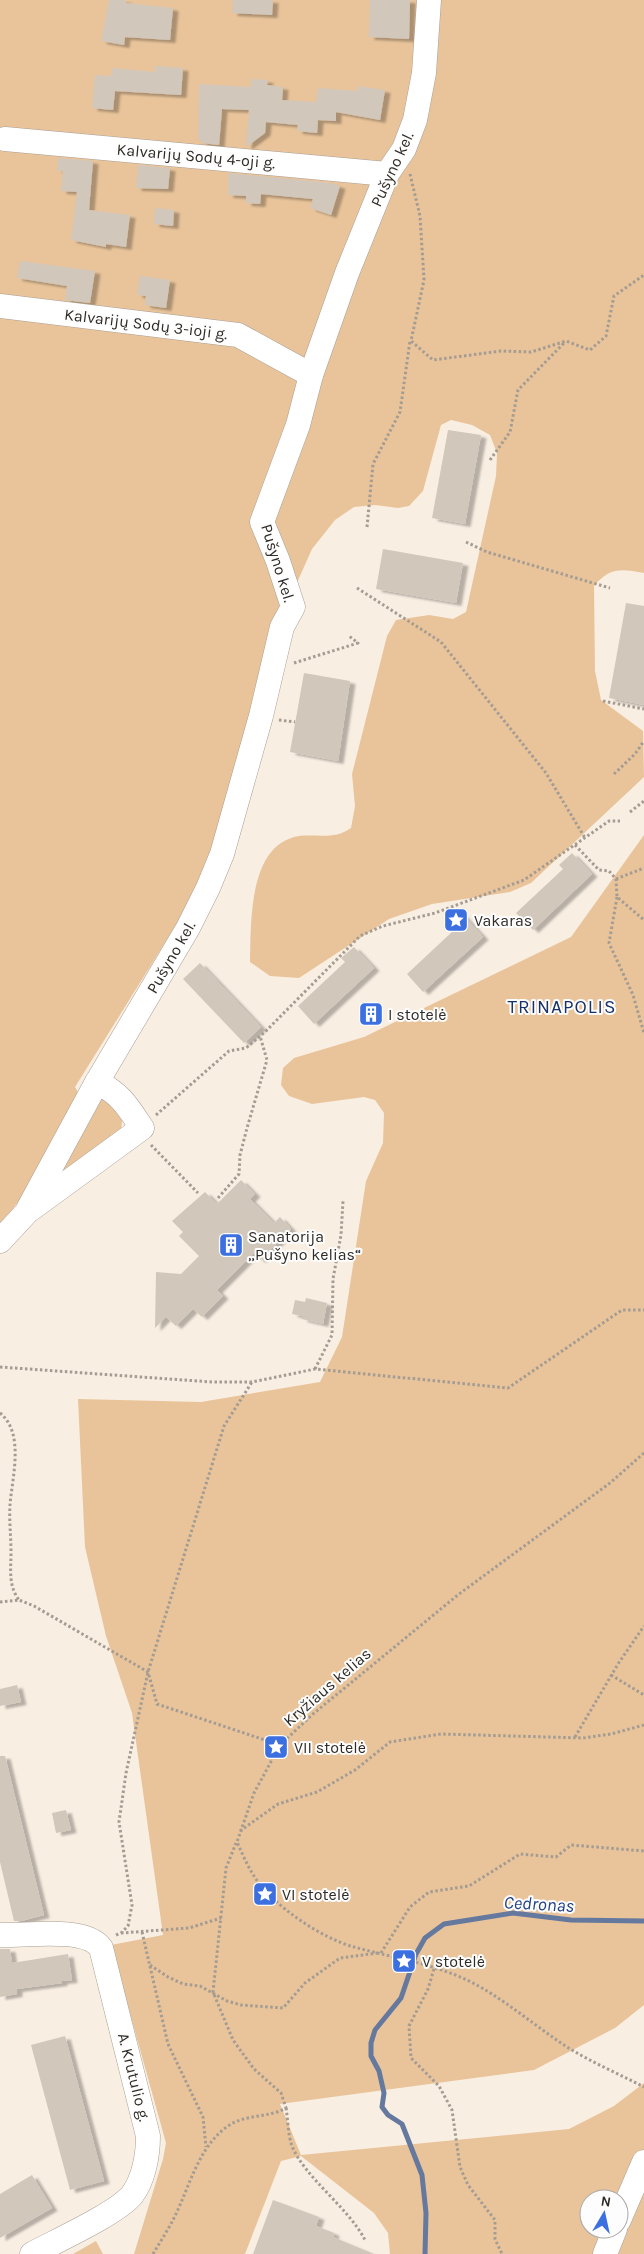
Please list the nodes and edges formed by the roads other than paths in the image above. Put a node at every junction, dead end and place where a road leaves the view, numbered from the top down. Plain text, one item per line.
1 (429, 0) edge
2 (5, 139) dead end
3 (387, 174) junction
4 (0, 306) edge
5 (311, 376) junction
6 (97, 1082) junction
7 (26, 1213) junction
8 (0, 1242) edge
9 (0, 1935) edge
10 (644, 2162) edge
11 (629, 2197) edge
12 (612, 2239) edge
13 (32, 2254) edge
14 (605, 2254) edge

1 - 3 street, Pušyno kel.
2 - 3 street, Kalvarijų Sodų 4-oji g.
3 - 5 street, Pušyno kel.
4 - 5 street, Kalvarijų Sodų 3-ioji g.
5 - 6 street, Pušyno kel.
6 - 7 street, Pušyno kel.
6 - 7 street, Pušyno kel.
7 - 8 street, Pušyno kel.
9 - 13 street, A. Krutulio g.
10 - 11 street
12 - 14 street

